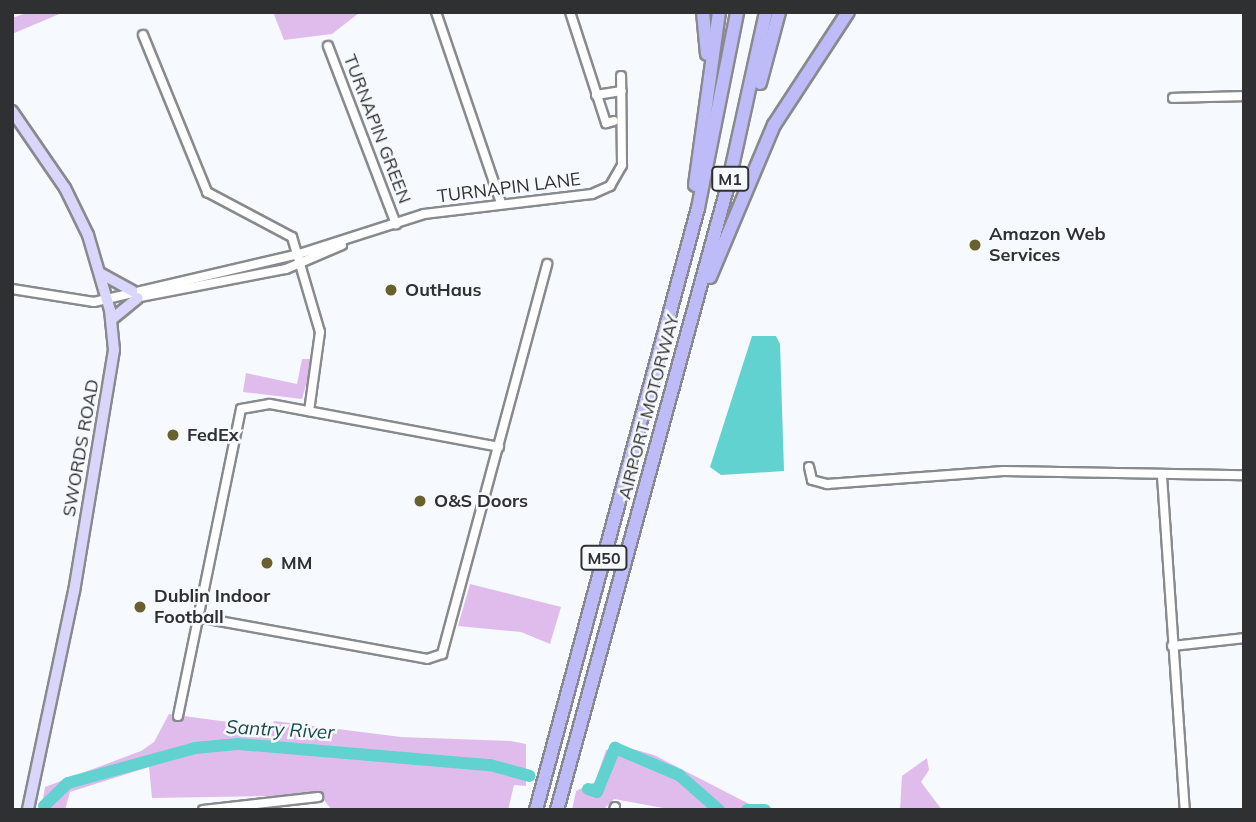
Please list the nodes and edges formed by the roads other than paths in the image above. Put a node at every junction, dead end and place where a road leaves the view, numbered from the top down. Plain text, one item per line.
1 (436, 12) edge
2 (570, 12) edge
3 (703, 12) edge
4 (719, 12) edge
5 (737, 12) edge
6 (766, 12) edge
7 (779, 12) edge
8 (848, 12) edge
9 (143, 36) dead end
10 (328, 46) dead end
11 (621, 76) dead end
12 (622, 91) junction
13 (596, 95) junction
14 (1244, 96) edge
15 (1173, 98) dead end
16 (706, 106) junction
17 (12, 111) edge
18 (614, 121) dead end
19 (728, 185) junction
20 (501, 203) junction
21 (396, 223) junction
22 (357, 237) junction
23 (299, 254) junction
24 (303, 264) junction
25 (547, 264) dead end
26 (100, 273) junction
27 (12, 289) edge
28 (131, 295) junction
29 (107, 299) junction
30 (672, 306) junction
31 (112, 319) junction
32 (686, 343) junction
33 (309, 411) junction
34 (499, 447) junction
35 (808, 467) dead end
36 (1244, 475) edge
37 (1162, 476) junction
38 (197, 617) junction
39 (1244, 638) edge
40 (1172, 646) junction
41 (178, 716) dead end
42 (318, 796) dead end
43 (28, 810) edge
44 (203, 810) edge
45 (536, 810) edge
46 (557, 810) edge
47 (1185, 810) edge

1 - 20 street
2 - 13 street
3 - 16 highway, M50
4 - 16 highway
5 - 30 highway, AIRPORT MOTORWAY / M1
6 - 19 highway, AIRPORT MOTORWAY / M1
7 - 19 highway
8 - 32 highway, M50
9 - 23 street
10 - 21 street, TURNAPIN GREEN
11 - 12 street, TURNAPIN LANE
12 - 13 street
12 - 20 street, TURNAPIN LANE
13 - 18 street
14 - 15 street
16 - 30 highway, M50
17 - 26 main road, SWORDS ROAD
19 - 32 highway, AIRPORT MOTORWAY / M1
20 - 21 street, TURNAPIN LANE
21 - 22 street, TURNAPIN LANE
22 - 23 street, TURNAPIN LANE
22 - 24 street, TURNAPIN LANE
23 - 24 street
23 - 28 street, TURNAPIN LANE
24 - 28 street, TURNAPIN LANE
24 - 33 street
25 - 34 street
26 - 28 main road
26 - 29 main road, SWORDS ROAD
27 - 29 street, TURNAPIN LANE
28 - 29 street, TURNAPIN LANE
28 - 31 main road
29 - 31 main road, SWORDS ROAD
30 - 45 highway, AIRPORT MOTORWAY / M50
31 - 43 main road, SWORDS ROAD
32 - 46 highway, AIRPORT MOTORWAY / M50
33 - 34 street
33 - 38 street
34 - 38 street
35 - 37 street
36 - 37 street
37 - 40 street
38 - 41 street
39 - 40 street
40 - 47 street
42 - 44 street

